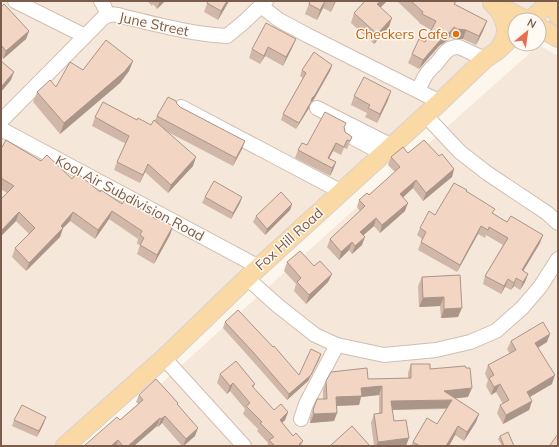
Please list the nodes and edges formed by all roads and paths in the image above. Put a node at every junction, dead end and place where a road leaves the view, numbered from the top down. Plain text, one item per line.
1 (14, 1) edge
2 (101, 1) edge
3 (552, 1) edge
4 (490, 2) edge
5 (264, 3) edge
6 (510, 12) edge
7 (539, 12) edge
8 (108, 15) junction
9 (547, 32) edge
10 (85, 36) junction
11 (558, 38) edge
12 (507, 41) edge
13 (491, 55) junction
14 (418, 91) junction
15 (440, 102) junction
16 (181, 107) edge
17 (317, 108) dead end
18 (426, 116) junction
19 (1, 121) edge
20 (1, 129) edge
21 (350, 136) edge
22 (387, 151) junction
23 (342, 192) junction
24 (558, 223) edge
25 (558, 259) edge
26 (253, 272) junction
27 (337, 345) junction
28 (164, 358) junction
29 (301, 419) dead end
30 (242, 445) edge
31 (65, 446) edge

1 - 10 street
2 - 8 street
3 - 7 main road
4 - 6 main road
4 - 13 main road
5 - 8 street, June Street
5 - 14 street
8 - 10 street, June Street
9 - 11 main road
10 - 19 street, June Street
12 - 13 main road, Fox Hill Road
13 - 14 street
13 - 15 main road, Fox Hill Road
14 - 15 street
15 - 18 main road, Fox Hill Road
16 - 23 street
17 - 22 street
18 - 22 main road, Fox Hill Road
18 - 24 street
20 - 26 street, Kool Air Subdivision Road
21 - 22 street
22 - 23 main road, Fox Hill Road
23 - 26 main road, Fox Hill Road
25 - 27 street, Kool Air Subdivision Road
26 - 27 street, Kool Air Subdivision Road
26 - 28 main road, Fox Hill Road
27 - 29 street
28 - 30 street
28 - 31 main road, Fox Hill Road

